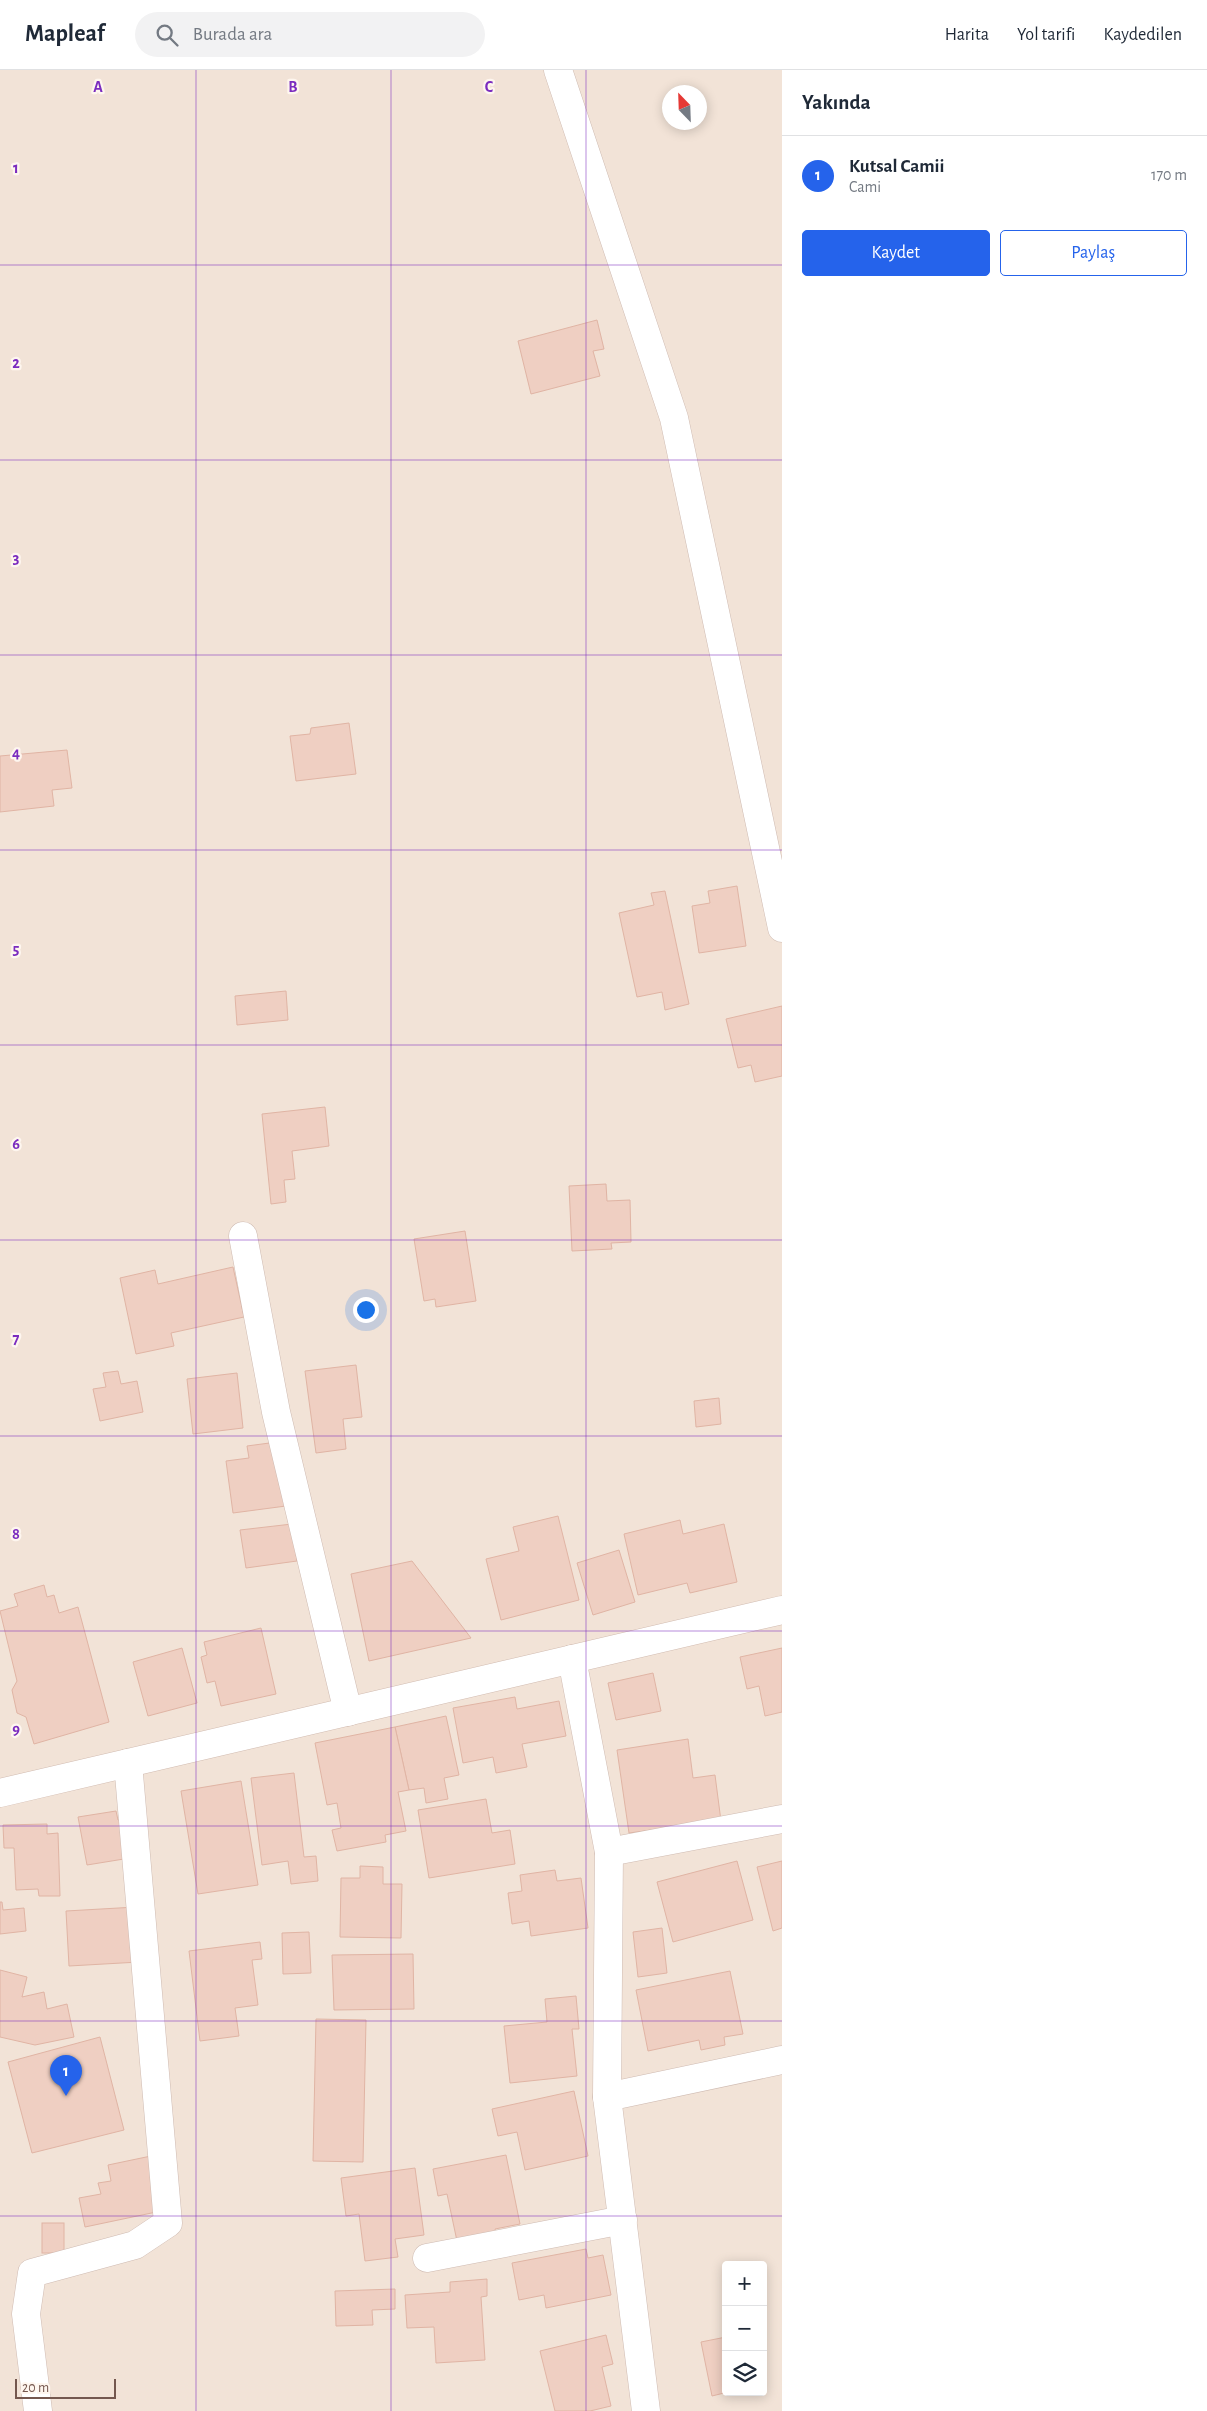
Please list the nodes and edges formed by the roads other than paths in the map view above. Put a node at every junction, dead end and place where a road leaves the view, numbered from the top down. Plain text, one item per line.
1 (558, 70) edge
2 (782, 928) edge
3 (243, 1236) dead end
4 (782, 1610) edge
5 (572, 1660) junction
6 (348, 1712) junction
7 (128, 1764) junction
8 (0, 1794) edge
9 (782, 1819) edge
10 (609, 1852) junction
11 (782, 2060) edge
12 (606, 2097) junction
13 (623, 2220) junction
14 (427, 2258) dead end
15 (38, 2411) edge
16 (646, 2411) edge

1 - 2 street
3 - 6 street
4 - 5 street
5 - 6 street
5 - 10 street
6 - 7 street
7 - 8 street
7 - 15 street
9 - 10 street
10 - 12 street
11 - 12 street
12 - 13 street
13 - 14 street
13 - 16 street

